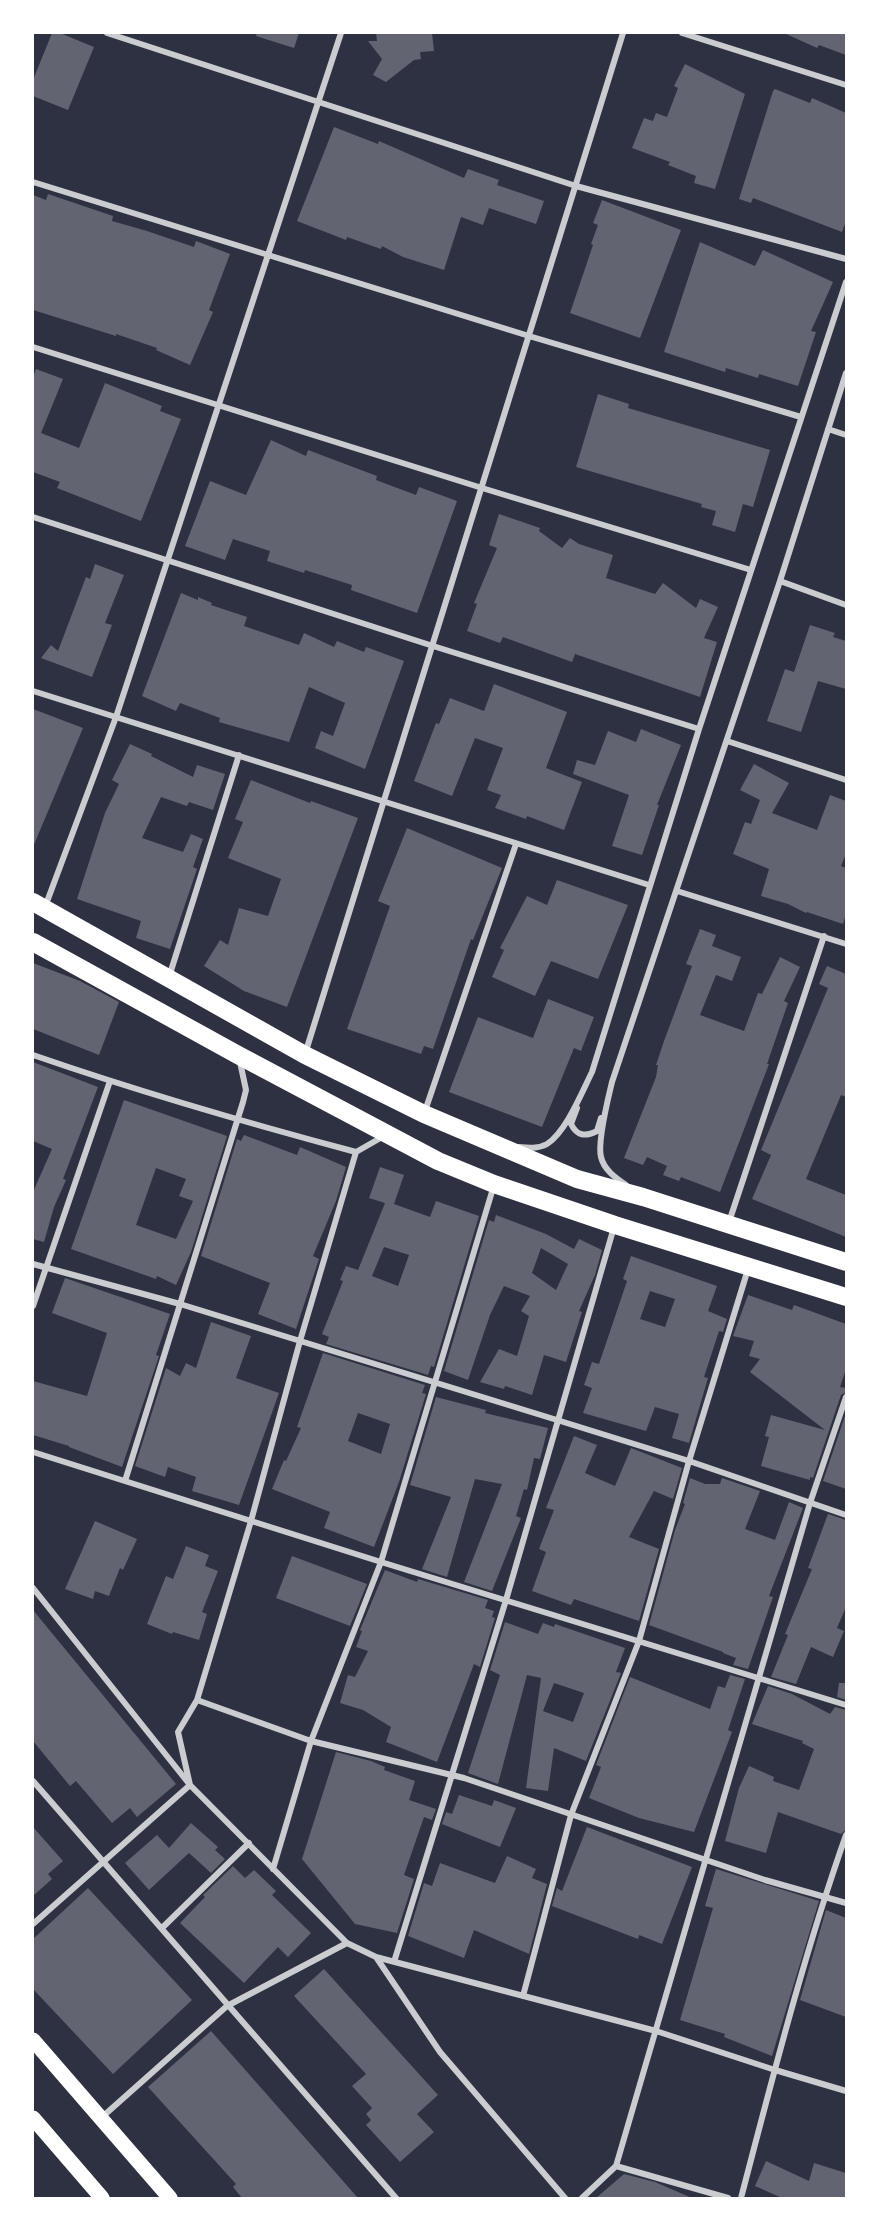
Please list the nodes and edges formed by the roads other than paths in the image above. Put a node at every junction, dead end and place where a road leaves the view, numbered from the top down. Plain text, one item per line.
1 (107, 33) edge
2 (341, 33) edge
3 (623, 33) edge
4 (682, 33) edge
5 (846, 85) edge
6 (319, 102) junction
7 (33, 182) edge
8 (576, 186) junction
9 (268, 255) junction
10 (846, 259) edge
11 (846, 282) edge
12 (529, 336) junction
13 (33, 347) edge
14 (846, 373) edge
15 (219, 406) junction
16 (801, 417) junction
17 (828, 429) junction
18 (846, 435) edge
19 (482, 488) junction
20 (33, 518) edge
21 (167, 561) junction
22 (750, 570) junction
23 (780, 581) junction
24 (846, 605) edge
25 (433, 646) junction
26 (33, 691) edge
27 (116, 717) junction
28 (699, 729) junction
29 (727, 741) junction
30 (239, 755) junction
31 (846, 780) edge
32 (385, 800) junction
33 (516, 844) junction
34 (650, 885) junction
35 (676, 891) junction
36 (38, 906) edge
37 (824, 936) junction
38 (33, 942) edge
39 (846, 944) edge
40 (169, 979) junction
41 (305, 1054) junction
42 (33, 1055) edge
43 (238, 1055) junction
44 (592, 1071) junction
45 (110, 1082) junction
46 (612, 1082) junction
47 (424, 1114) junction
48 (238, 1120) junction
49 (387, 1134) junction
50 (498, 1144) junction
51 (356, 1152) junction
52 (494, 1184) junction
53 (643, 1197) junction
54 (615, 1225) junction
55 (728, 1225) junction
56 (846, 1262) edge
57 (33, 1264) edge
58 (45, 1267) junction
59 (749, 1267) junction
60 (846, 1297) edge
61 (180, 1305) junction
62 (33, 1306) edge
63 (300, 1341) junction
64 (435, 1383) junction
65 (846, 1397) edge
66 (557, 1420) junction
67 (33, 1452) edge
68 (689, 1461) junction
69 (125, 1481) junction
70 (810, 1503) junction
71 (846, 1515) edge
72 (251, 1521) junction
73 (381, 1562) junction
74 (33, 1587) edge
75 (506, 1600) junction
76 (639, 1641) junction
77 (758, 1678) junction
78 (197, 1700) junction
79 (846, 1705) edge
80 (311, 1742) junction
81 (451, 1775) junction
82 (33, 1781) edge
83 (190, 1785) junction
84 (571, 1815) junction
85 (846, 1835) edge
86 (249, 1843) junction
87 (707, 1860) junction
88 (102, 1862) junction
89 (273, 1869) junction
90 (825, 1896) junction
91 (846, 1903) edge
92 (33, 1924) edge
93 (162, 1928) junction
94 (346, 1943) junction
95 (376, 1957) junction
96 (394, 1962) junction
97 (523, 1996) junction
98 (227, 2006) junction
99 (656, 2031) junction
100 (33, 2040) edge
101 (775, 2070) junction
102 (846, 2091) edge
103 (33, 2118) edge
104 (100, 2118) junction
105 (616, 2166) junction
106 (102, 2198) edge
107 (170, 2198) edge
108 (396, 2198) edge
109 (565, 2198) edge
110 (582, 2198) edge
111 (728, 2198) edge
112 (741, 2198) edge

1 - 6 street
2 - 6 street
3 - 8 street
4 - 5 street
6 - 8 street
6 - 9 street
7 - 9 street
8 - 10 street
8 - 12 street
9 - 12 street
9 - 15 street
11 - 16 street
12 - 16 street
12 - 19 street
13 - 15 street
14 - 17 street
15 - 19 street
15 - 21 street
16 - 22 street
17 - 18 street
17 - 23 street
19 - 22 street
19 - 25 street
20 - 21 street
21 - 25 street
21 - 27 street
22 - 28 street
23 - 24 street
23 - 29 street
25 - 28 street
25 - 32 street
26 - 27 street
27 - 30 street
27 - 36 street
28 - 34 street
29 - 31 street
29 - 35 street
30 - 32 street
30 - 40 street
32 - 33 street
32 - 41 street
33 - 34 street
33 - 47 street
34 - 44 street
35 - 37 street
35 - 46 street
36 - 40 highway
37 - 39 street
37 - 55 street
38 - 43 highway
40 - 41 highway
41 - 47 highway
42 - 45 street
43 - 48 street
43 - 49 highway
44 - 46 street
44 - 50 street
45 - 48 street
45 - 58 street
46 - 53 street
47 - 50 highway
48 - 51 street
48 - 61 street
49 - 51 street
49 - 52 highway
50 - 53 highway
51 - 63 street
52 - 54 highway
52 - 64 street
53 - 55 highway
54 - 59 highway
54 - 66 street
55 - 56 highway
57 - 58 street
58 - 61 street
58 - 62 street
59 - 60 highway
59 - 68 street
61 - 63 street
61 - 69 street
63 - 64 street
63 - 72 street
64 - 66 street
64 - 73 street
65 - 70 street
66 - 68 street
66 - 75 street
67 - 69 street
68 - 70 street
68 - 76 street
69 - 72 street
70 - 71 street
70 - 77 street
72 - 73 street
72 - 78 street
73 - 75 street
73 - 80 street
74 - 83 street
75 - 76 street
75 - 81 street
76 - 77 street
76 - 84 street
77 - 79 street
77 - 87 street
78 - 80 street
78 - 83 street
80 - 81 street
80 - 89 street
81 - 84 street
81 - 96 street
82 - 88 street
83 - 86 street
83 - 88 street
84 - 87 street
84 - 97 street
85 - 90 street
86 - 89 street
86 - 93 street
87 - 90 street
87 - 99 street
88 - 92 street
88 - 93 street
89 - 94 street
90 - 91 street
90 - 101 street
93 - 98 street
94 - 95 street
94 - 98 street
95 - 96 street
95 - 109 street
96 - 97 street
97 - 99 street
98 - 104 street
98 - 108 street
99 - 101 street
99 - 105 street
100 - 104 main road
101 - 102 street
101 - 112 street
103 - 106 main road
104 - 107 main road
105 - 110 street
105 - 111 street

